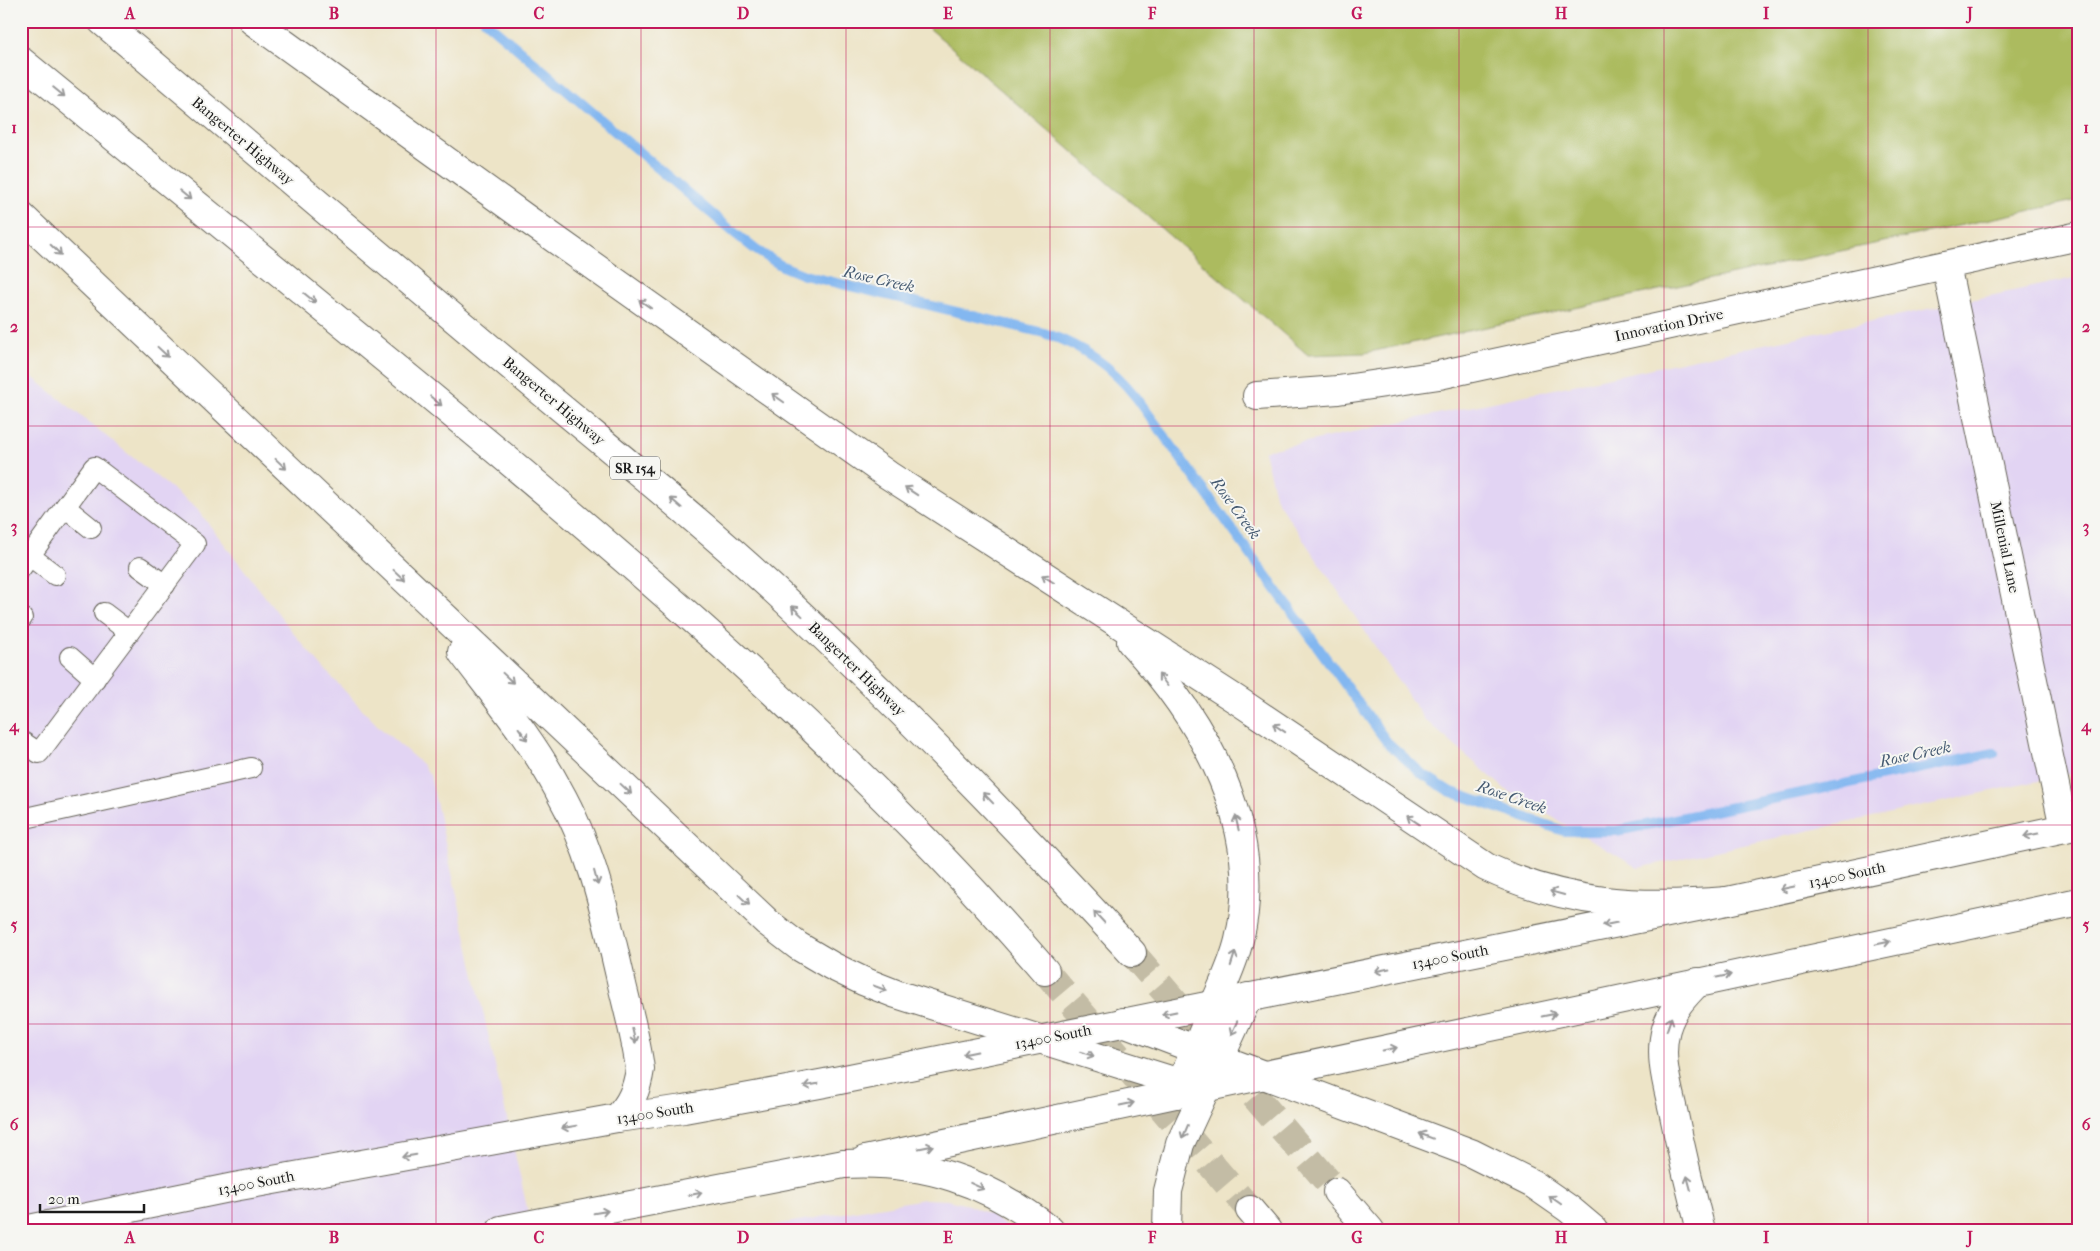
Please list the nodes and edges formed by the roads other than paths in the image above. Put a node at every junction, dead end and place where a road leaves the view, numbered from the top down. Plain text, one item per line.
1 (102, 21) edge
2 (253, 21) edge
3 (21, 61) edge
4 (21, 216) edge
5 (2079, 236) edge
6 (1946, 265) junction
7 (1257, 396) dead end
8 (65, 507) junction
9 (91, 528) dead end
10 (26, 562) edge
11 (140, 567) dead end
12 (55, 575) dead end
13 (165, 585) junction
14 (421, 596) junction
15 (1089, 604) junction
16 (104, 613) dead end
17 (129, 632) junction
18 (70, 658) dead end
19 (95, 679) junction
20 (21, 742) edge
21 (251, 768) dead end
22 (21, 819) edge
23 (2071, 827) edge
24 (1727, 900) junction
25 (2079, 902) edge
26 (1132, 953) tunnel mouth
27 (1045, 971) tunnel mouth
28 (1698, 982) junction
29 (1248, 997) junction
30 (1215, 1004) junction
31 (1124, 1022) junction
32 (1040, 1039) junction
33 (1208, 1054) junction
34 (1265, 1075) junction
35 (1190, 1089) junction
36 (617, 1118) junction
37 (844, 1164) junction
38 (1337, 1192) tunnel mouth
39 (24, 1230) edge
40 (501, 1230) edge
41 (1050, 1230) edge
42 (1167, 1230) edge
43 (1370, 1230) edge
44 (1594, 1230) edge
45 (1701, 1230) edge

26 -> 1 main road, Bangerter Highway / SR 154
15 -> 2 main road
3 -> 27 main road
4 -> 14 main road
5 - 6 main road, Innovation Drive
6 - 7 main road, Innovation Drive
6 - 23 main road, Millenial Lane
8 - 9 lane
8 - 10 lane
8 - 13 lane
10 - 12 lane
11 - 13 lane
13 - 17 lane
14 -> 32 main road
14 -> 36 main road
24 -> 15 main road
30 -> 15 main road
16 - 17 lane
17 - 19 lane
18 - 19 lane
19 - 20 lane
21 - 22 lane
23 -> 24 main road, 13400 South
24 -> 29 main road, 13400 South
28 -> 25 main road
34 -> 28 main road
45 -> 28 main road
29 - 30 main road, 13400 South
29 -> 33 main road
30 -> 31 main road, 13400 South
30 - 33 main road
31 - 32 main road, 13400 South
31 - 33 main road
32 -> 35 main road
32 -> 36 main road, 13400 South
33 - 34 main road
33 - 35 main road
34 - 35 main road
44 -> 34 main road
37 -> 35 main road
35 -> 42 main road
36 -> 39 main road, 13400 South
40 -> 37 main road
37 -> 41 main road
38 - 43 main road

